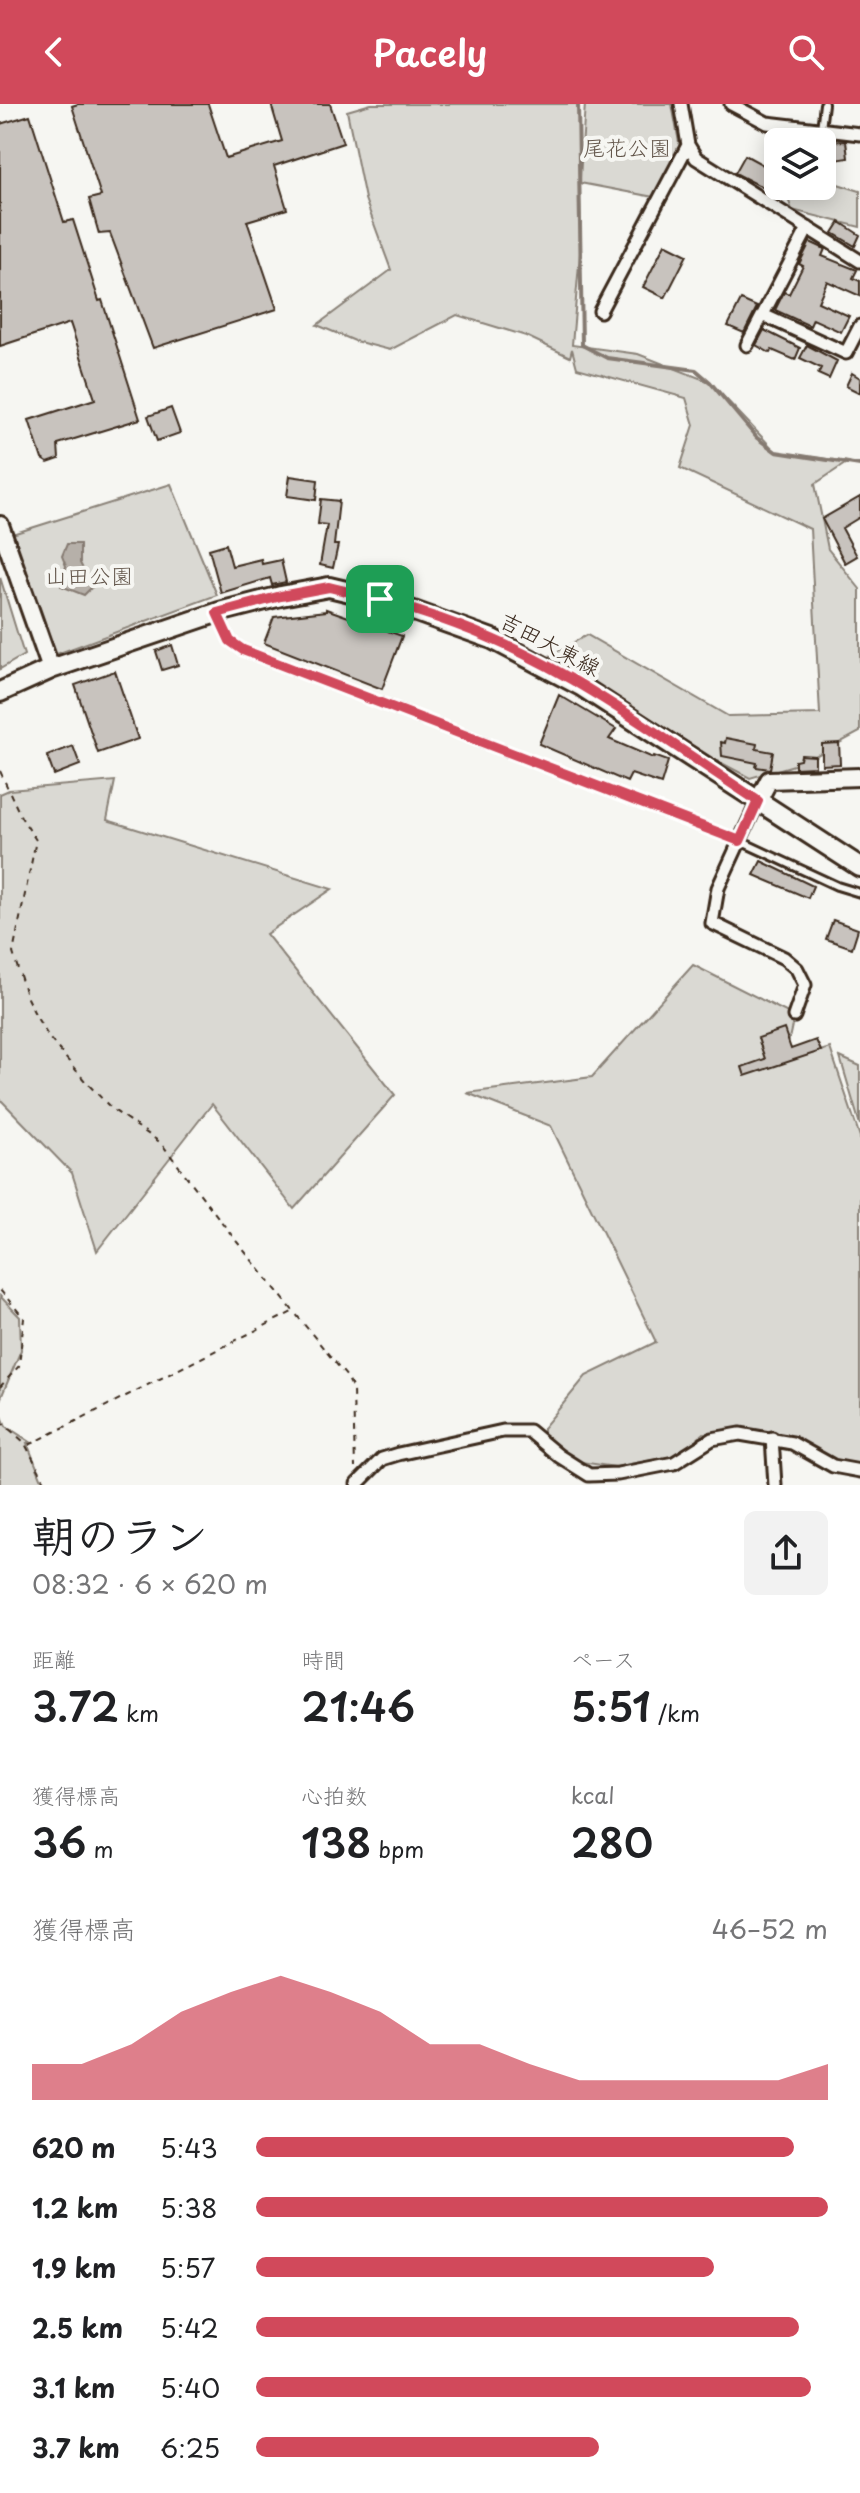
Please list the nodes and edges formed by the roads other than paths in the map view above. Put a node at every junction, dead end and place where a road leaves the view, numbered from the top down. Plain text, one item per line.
1 (681, 104) edge
2 (731, 104) edge
3 (824, 104) edge
4 (812, 128) edge
5 (821, 128) edge
6 (836, 131) edge
7 (860, 134) edge
8 (688, 145) junction
9 (808, 228) junction
10 (860, 261) edge
11 (600, 311) dead end
12 (763, 315) junction
13 (860, 326) edge
14 (747, 345) dead end
15 (0, 525) edge
16 (217, 613) junction
17 (51, 669) junction
18 (0, 692) edge
19 (860, 777) edge
20 (758, 801) junction
21 (740, 841) junction
22 (860, 867) edge
23 (860, 893) edge
24 (794, 1016) dead end
25 (772, 1438) junction
26 (860, 1471) edge
27 (618, 1479) edge
28 (357, 1484) edge
29 (775, 1485) edge

1 - 8 street
2 - 4 street
3 - 5 lane
6 - 7 street
8 - 9 street
8 - 11 street
9 - 10 street
9 - 12 street
12 - 13 street
12 - 14 street
15 - 17 street
16 - 17 main road, 吉田大東線
16 - 20 main road, 吉田大東線
16 - 21 lane
17 - 18 main road, 吉田大東線
19 - 20 street
20 - 21 street
20 - 22 main road, 吉田大東線
21 - 23 lane
21 - 24 street
25 - 26 street
25 - 27 street
25 - 29 street
27 - 28 street

